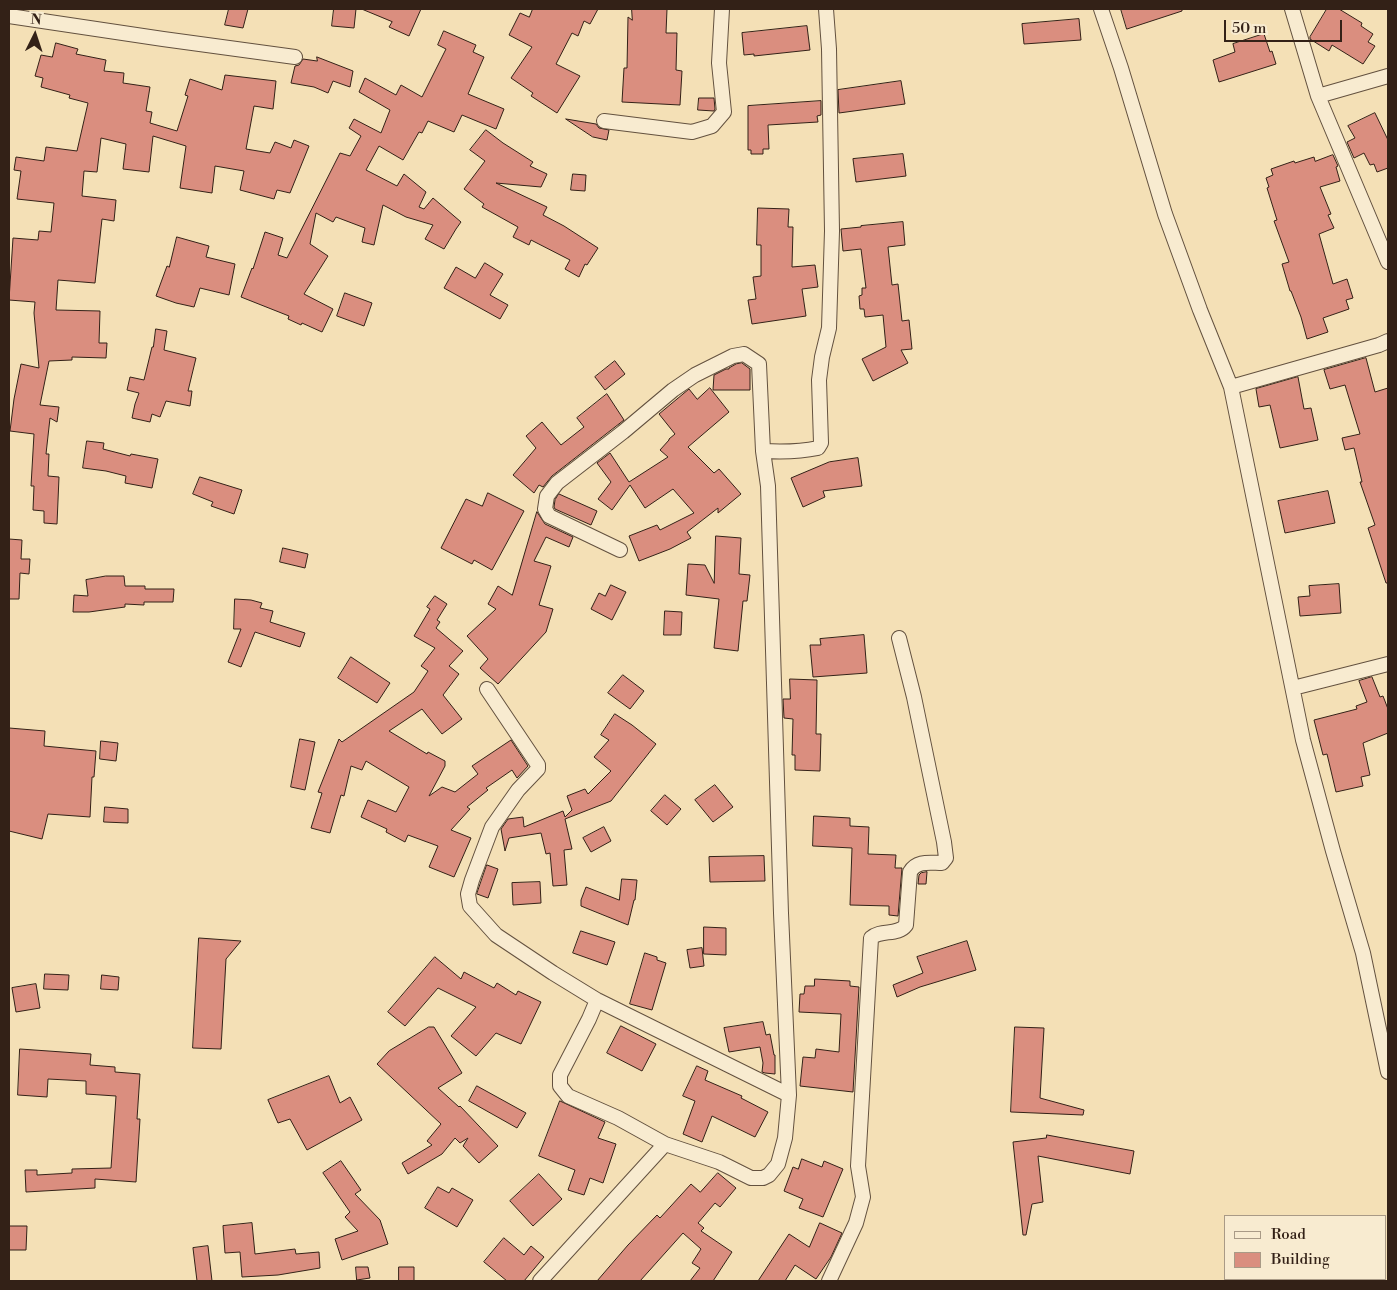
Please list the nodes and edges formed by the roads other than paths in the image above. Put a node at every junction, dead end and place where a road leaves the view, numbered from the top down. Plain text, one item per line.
1 (722, 9) edge
2 (826, 9) edge
3 (1101, 9) edge
4 (1292, 9) edge
5 (9, 16) edge
6 (295, 57) dead end
7 (1388, 76) edge
8 (1318, 96) junction
9 (604, 121) dead end
10 (1388, 262) edge
11 (1388, 341) edge
12 (1231, 386) junction
13 (763, 450) junction
14 (620, 550) dead end
15 (899, 638) dead end
16 (1388, 664) edge
17 (1293, 688) junction
18 (486, 689) dead end
19 (597, 1000) junction
20 (1388, 1072) edge
21 (790, 1095) junction
22 (665, 1144) junction
23 (540, 1281) edge
24 (829, 1281) edge

1 - 9 street
2 - 13 street
3 - 12 street
4 - 8 street
5 - 6 street
7 - 8 street
8 - 10 street
11 - 12 street
12 - 17 street
13 - 14 street
13 - 21 street
15 - 24 street
16 - 17 street
17 - 20 street
18 - 19 street
19 - 21 street
19 - 22 street
21 - 22 street
22 - 23 street

